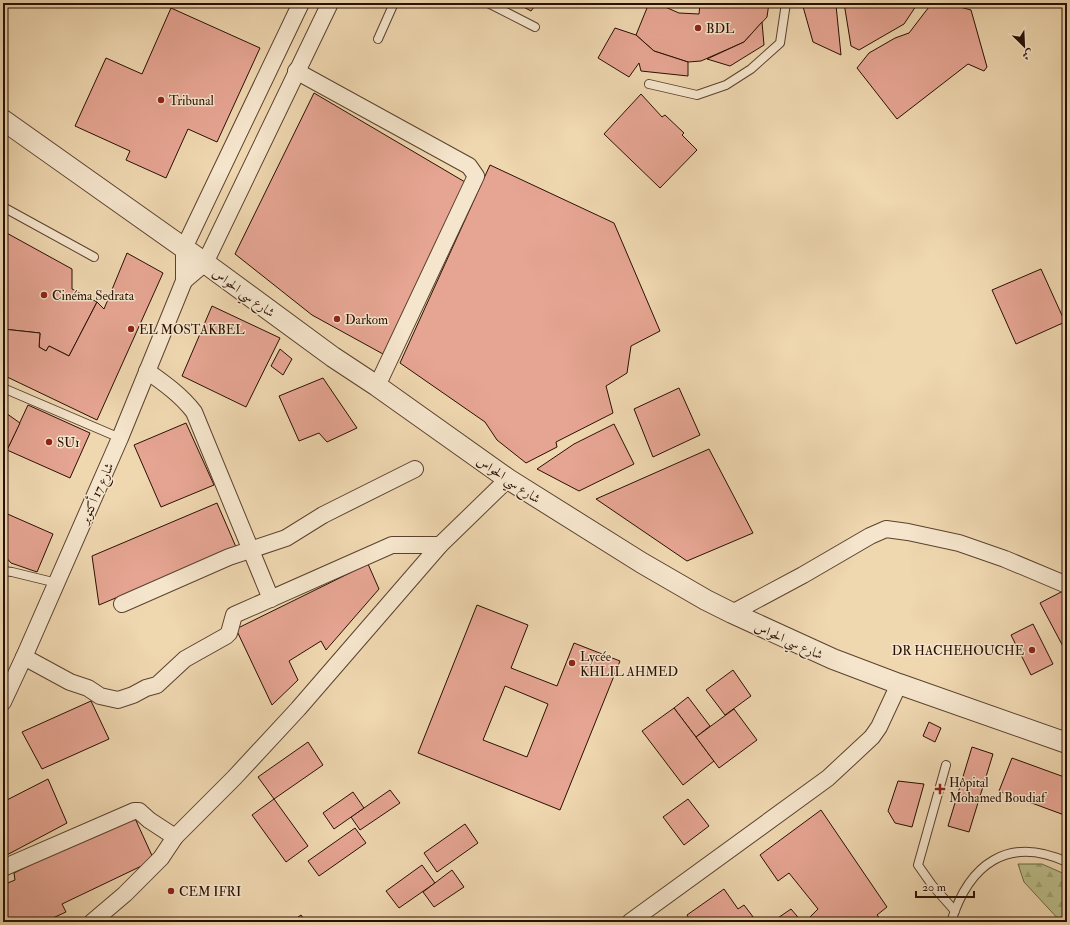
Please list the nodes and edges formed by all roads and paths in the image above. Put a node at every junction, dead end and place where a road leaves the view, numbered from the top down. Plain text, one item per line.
1 (301, 3) edge
2 (330, 3) edge
3 (394, 3) edge
4 (488, 3) edge
5 (786, 3) edge
6 (535, 26) dead end
7 (378, 39) dead end
8 (296, 71) junction
9 (648, 84) dead end
10 (3, 120) edge
11 (3, 207) edge
12 (184, 248) junction
13 (94, 257) dead end
14 (205, 263) junction
15 (184, 281) junction
16 (148, 371) junction
17 (377, 386) junction
18 (3, 388) edge
19 (120, 438) junction
20 (415, 469) dead end
21 (508, 479) junction
22 (440, 545) junction
23 (251, 551) junction
24 (3, 571) edge
25 (57, 583) junction
26 (1067, 585) edge
27 (271, 599) junction
28 (122, 604) dead end
29 (732, 613) junction
30 (24, 658) junction
31 (899, 684) junction
32 (3, 702) edge
33 (1067, 743) edge
34 (946, 765) dead end
35 (175, 837) junction
36 (1067, 862) edge
37 (3, 868) edge
38 (955, 910) junction
39 (92, 922) edge
40 (630, 922) edge
41 (951, 922) edge

1 - 12 street
2 - 8 street
3 - 7 lane
4 - 6 lane
5 - 9 lane
8 - 14 street
8 - 17 street
10 - 12 street, شارع سي الحواس
11 - 13 lane
12 - 14 street, شارع سي الحواس
12 - 15 street
14 - 15 street
14 - 17 street, شارع سي الحواس
15 - 16 street, شارع 17 أكتوبر
16 - 19 street, شارع 17 أكتوبر
16 - 23 street
17 - 21 street, شارع سي الحواس
18 - 19 lane
19 - 25 street, شارع 17 أكتوبر
20 - 23 street
21 - 22 street
21 - 29 street, شارع سي الحواس
22 - 27 street
22 - 35 street
23 - 27 street
23 - 28 street
24 - 25 lane
25 - 30 street, شارع 17 أكتوبر
26 - 29 street
27 - 30 street
29 - 31 street, شارع سي الحواس
30 - 32 street, شارع 17 أكتوبر
31 - 33 street, شارع سي الحواس
31 - 40 street
34 - 38 lane
35 - 37 street
35 - 39 street
36 - 38 lane
38 - 41 lane

